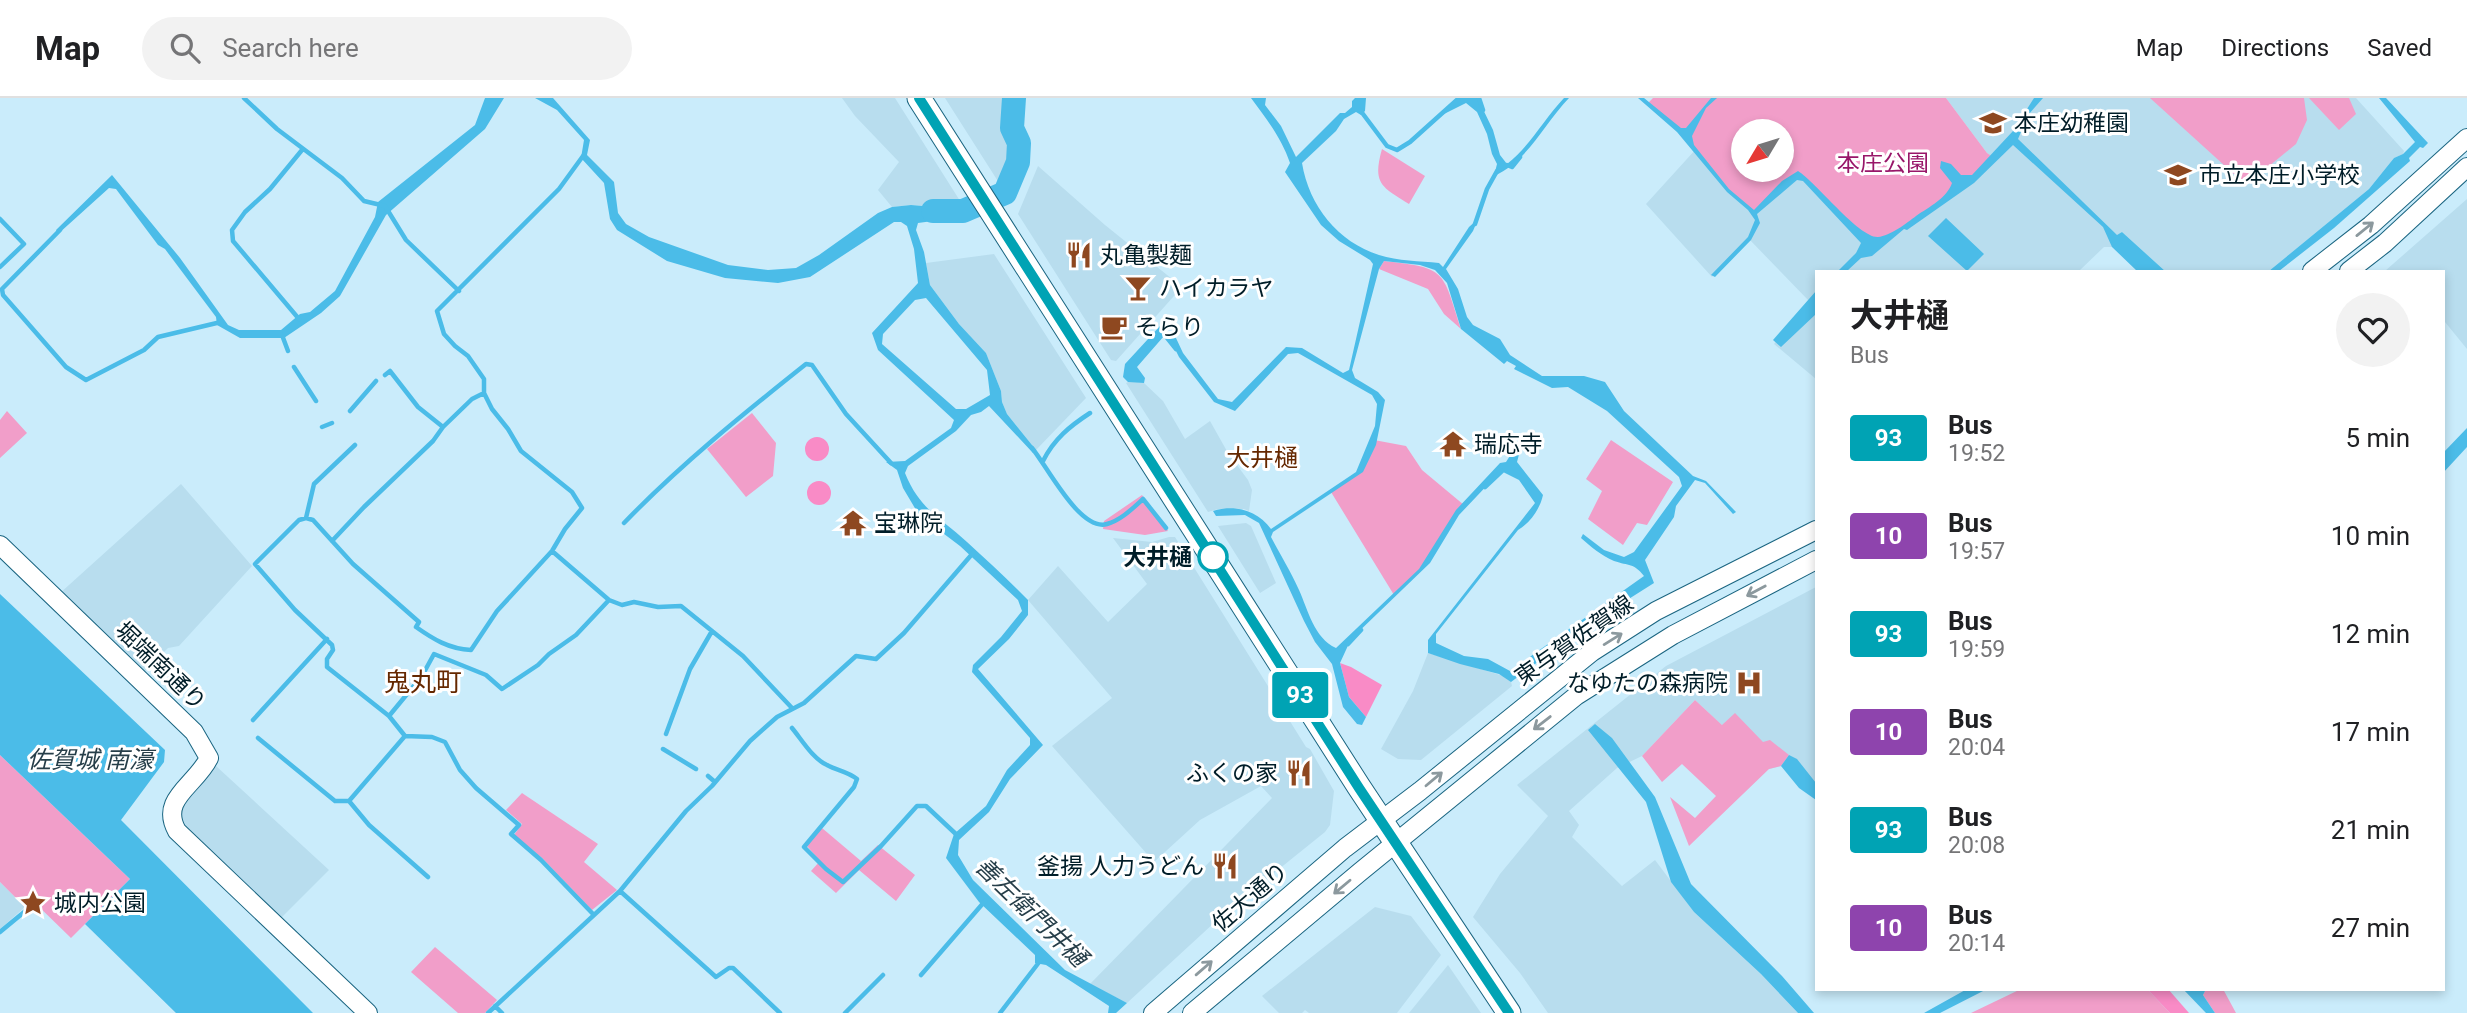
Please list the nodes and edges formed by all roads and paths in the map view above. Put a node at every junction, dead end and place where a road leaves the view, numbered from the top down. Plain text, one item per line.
1 (919, 98) edge
2 (2467, 138) edge
3 (2467, 167) edge
4 (2313, 270) edge
5 (2350, 270) edge
6 (1815, 531) edge
7 (0, 545) edge
8 (1815, 561) edge
9 (1380, 820) junction
10 (1395, 844) junction
11 (368, 1013) edge
12 (1153, 1013) edge
13 (1192, 1013) edge
14 (1509, 1013) edge

1 - 9 highway
4 -> 2 main road
3 - 5 main road
9 -> 6 main road, 東与賀佐賀線
7 - 11 main road, 堀端南通り
8 -> 10 main road, 東与賀佐賀線
9 - 10 highway
12 -> 9 main road, 佐大通り
10 -> 13 main road
10 - 14 highway

